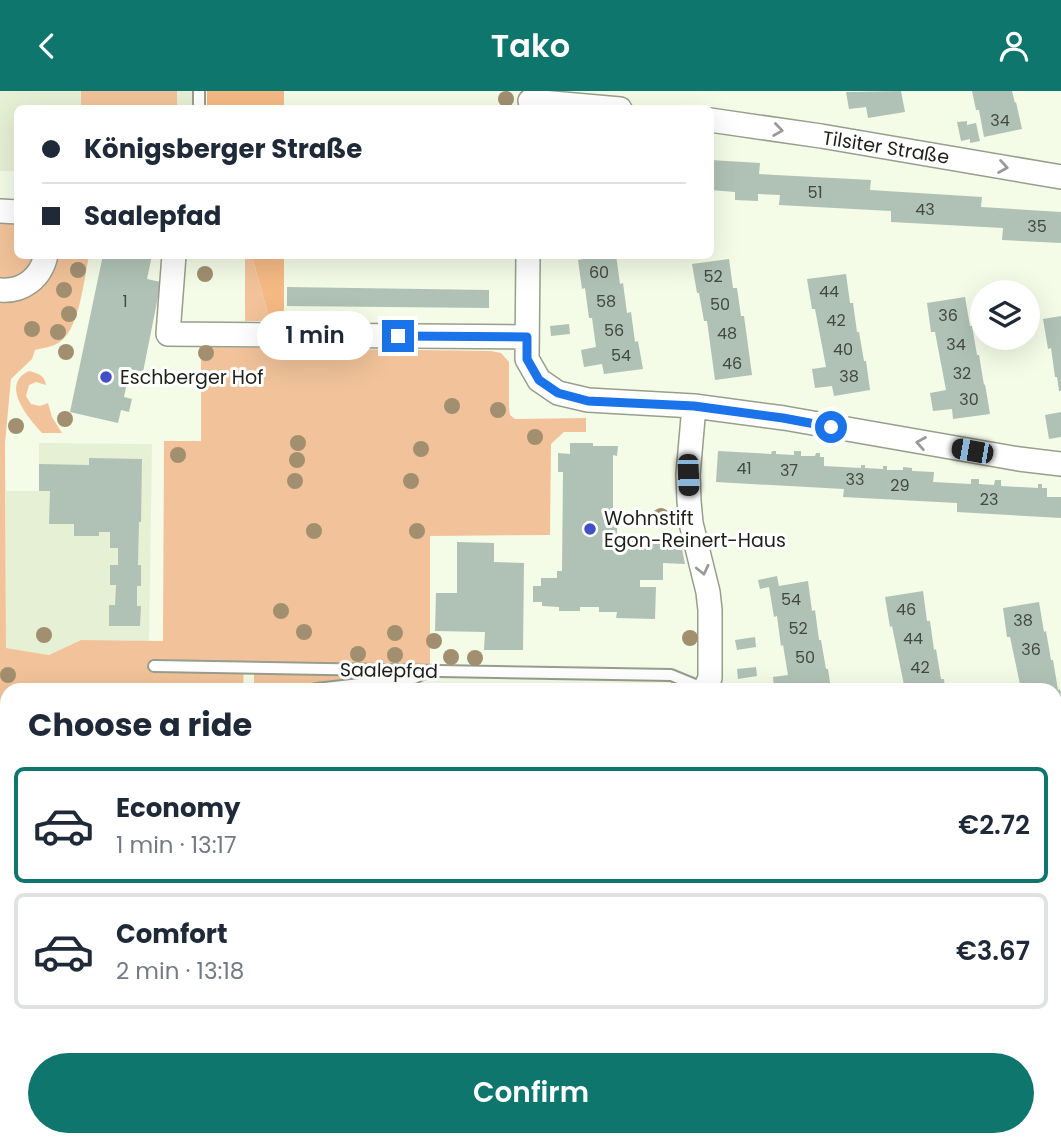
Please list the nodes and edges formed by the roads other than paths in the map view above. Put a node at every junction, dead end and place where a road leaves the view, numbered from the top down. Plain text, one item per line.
1 (530, 100) edge
2 (580, 105) edge
3 (714, 121) edge
4 (1061, 177) edge
5 (45, 259) edge
6 (174, 259) edge
7 (528, 259) edge
8 (0, 290) edge
9 (527, 337) junction
10 (694, 406) junction
11 (1061, 464) edge
12 (154, 666) dead end
13 (432, 670) junction
14 (369, 683) edge
15 (690, 683) edge
16 (708, 683) edge

1 - 2 street
3 -> 4 street, Tilsiter Straße
5 - 8 street
6 - 9 street
7 - 9 street
9 - 10 street
11 -> 10 street
10 -> 16 street
12 - 13 lane, Saalepfad
13 - 14 lane
13 - 15 lane, Saalepfad

